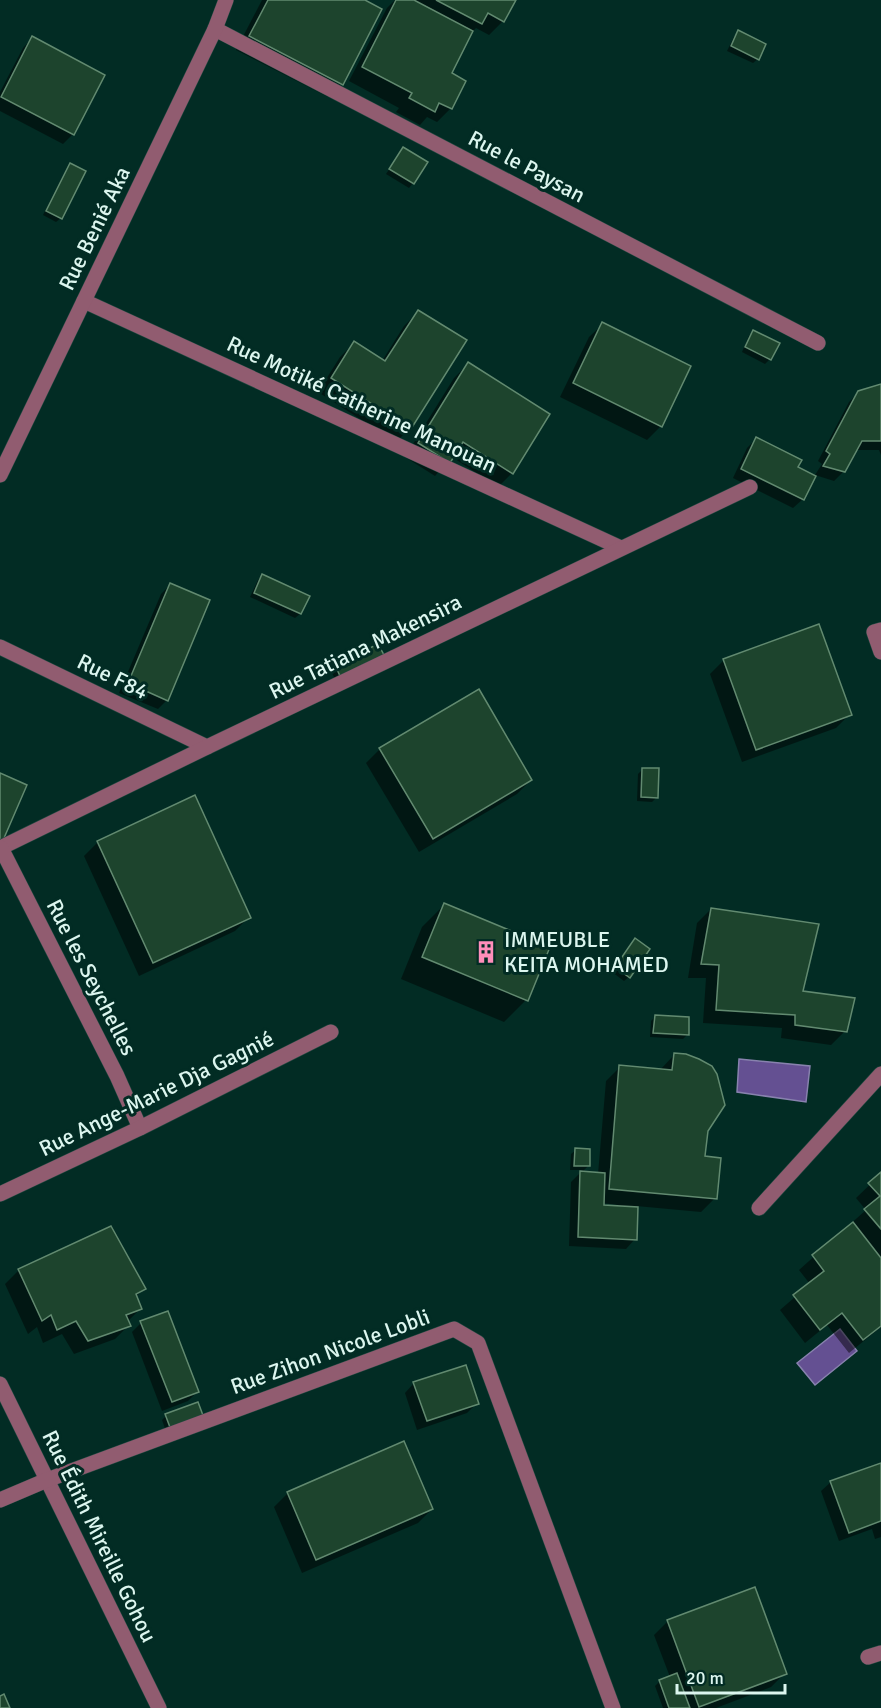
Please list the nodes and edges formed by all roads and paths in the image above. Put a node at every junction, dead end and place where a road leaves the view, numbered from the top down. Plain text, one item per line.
1 (226, 0) edge
2 (215, 29) junction
3 (84, 301) junction
4 (818, 343) dead end
5 (0, 475) edge
6 (750, 487) dead end
7 (621, 548) junction
8 (881, 630) edge
9 (0, 647) edge
10 (881, 652) edge
11 (207, 747) junction
12 (0, 848) edge
13 (331, 1032) dead end
14 (881, 1074) edge
15 (140, 1128) junction
16 (0, 1194) edge
17 (759, 1208) dead end
18 (0, 1384) edge
19 (47, 1480) junction
20 (0, 1500) edge
21 (159, 1708) edge
22 (613, 1708) edge

1 - 2 street, Rue Benié Aka
2 - 3 street, Rue Benié Aka
2 - 4 street, Rue le Paysan
3 - 5 street, Rue Benié Aka
3 - 7 street, Rue Motiké Catherine Manouan
6 - 7 street, Rue Tatiana Makensira
7 - 11 street, Rue Tatiana Makensira
8 - 10 street
9 - 11 street, Rue F84
11 - 12 street, Rue Tatiana Makensira
12 - 15 street, Rue les Seychelles
13 - 15 street, Rue Ange-Marie Dja Gagnié
14 - 17 street
15 - 16 street, Rue Ange-Marie Dja Gagnié
18 - 19 street, Rue Édith Mireille Gohou
19 - 20 street, Rue Zihon Nicole Lobli
19 - 21 street, Rue Édith Mireille Gohou
19 - 22 street, Rue Zihon Nicole Lobli

